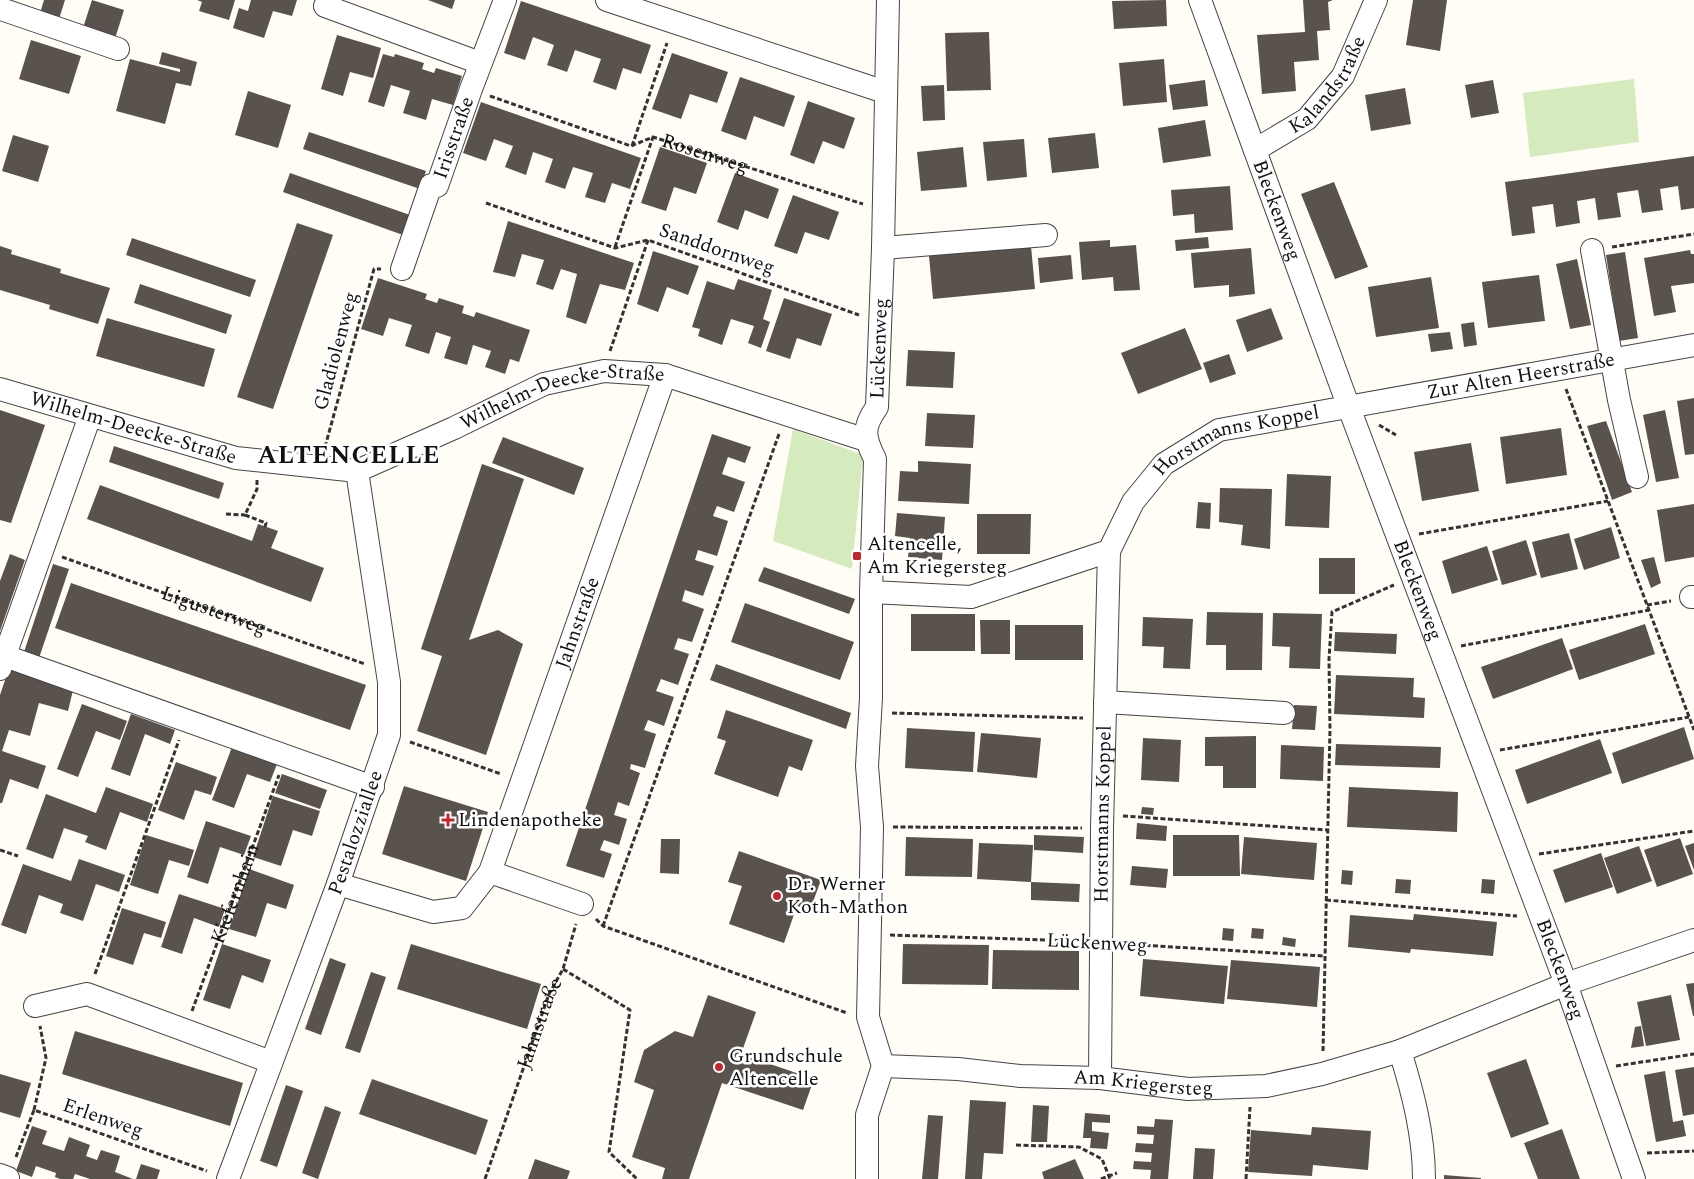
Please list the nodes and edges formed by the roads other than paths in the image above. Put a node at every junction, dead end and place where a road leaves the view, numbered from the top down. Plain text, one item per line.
1 (505, 0) edge
2 (607, 0) edge
3 (888, 0) edge
4 (1200, 0) edge
5 (1376, 0) edge
6 (325, 6) dead end
7 (4, 11) edge
8 (118, 49) dead end
9 (480, 64) junction
10 (885, 92) junction
11 (1255, 150) junction
12 (1046, 235) dead end
13 (883, 248) junction
14 (1592, 250) road end
15 (402, 269) road end
16 (1694, 345) edge
17 (1612, 360) junction
18 (665, 375) junction
19 (0, 389) edge
20 (1348, 405) junction
21 (90, 416) junction
22 (866, 440) junction
23 (357, 471) junction
24 (1637, 477) dead end
25 (1109, 551) junction
26 (871, 592) junction
27 (2, 662) edge
28 (1105, 710) junction
29 (1284, 713) dead end
30 (373, 787) junction
31 (490, 872) junction
32 (338, 884) junction
33 (582, 904) road end
34 (1694, 940) edge
35 (1566, 984) junction
36 (35, 1006) road end
37 (1400, 1051) junction
38 (271, 1062) junction
39 (883, 1066) junction
40 (1100, 1078) junction
41 (229, 1179) edge
42 (867, 1179) edge
43 (1424, 1179) edge
44 (1634, 1179) edge

1 - 9 street, Irisstraße
2 - 10 street
3 - 10 street, Lückenweg
4 - 11 street, Bleckenweg
5 - 11 street, Kalandstraße
6 - 9 street
7 - 8 street
9 - 15 street, Irisstraße
10 - 13 street, Lückenweg
11 - 20 street, Bleckenweg
12 - 13 street
13 - 22 street, Lückenweg
14 - 17 street
16 - 17 street, Zur Alten Heerstraße
17 - 20 street, Zur Alten Heerstraße
17 - 24 street
18 - 22 street, Wilhelm-Deecke-Straße
18 - 23 street, Wilhelm-Deecke-Straße
18 - 31 street, Jahnstraße
19 - 21 street, Wilhelm-Deecke-Straße
20 - 25 street, Horstmanns Koppel
20 - 35 street, Bleckenweg
21 - 23 street, Wilhelm-Deecke-Straße
21 - 27 street
22 - 26 street
23 - 30 street, Pestalozziallee
25 - 26 street
25 - 28 street, Horstmanns Koppel
26 - 39 street
27 - 30 street
28 - 29 street
28 - 40 street, Horstmanns Koppel
30 - 32 street, Pestalozziallee
31 - 32 street, Jahnstraße
31 - 33 street
32 - 38 street, Pestalozziallee
34 - 35 street, Am Kriegersteg
35 - 37 street, Am Kriegersteg
35 - 44 street, Bleckenweg
36 - 38 street
37 - 40 street, Am Kriegersteg
37 - 43 street
38 - 41 street, Pestalozziallee
39 - 40 street, Am Kriegersteg
39 - 42 street

